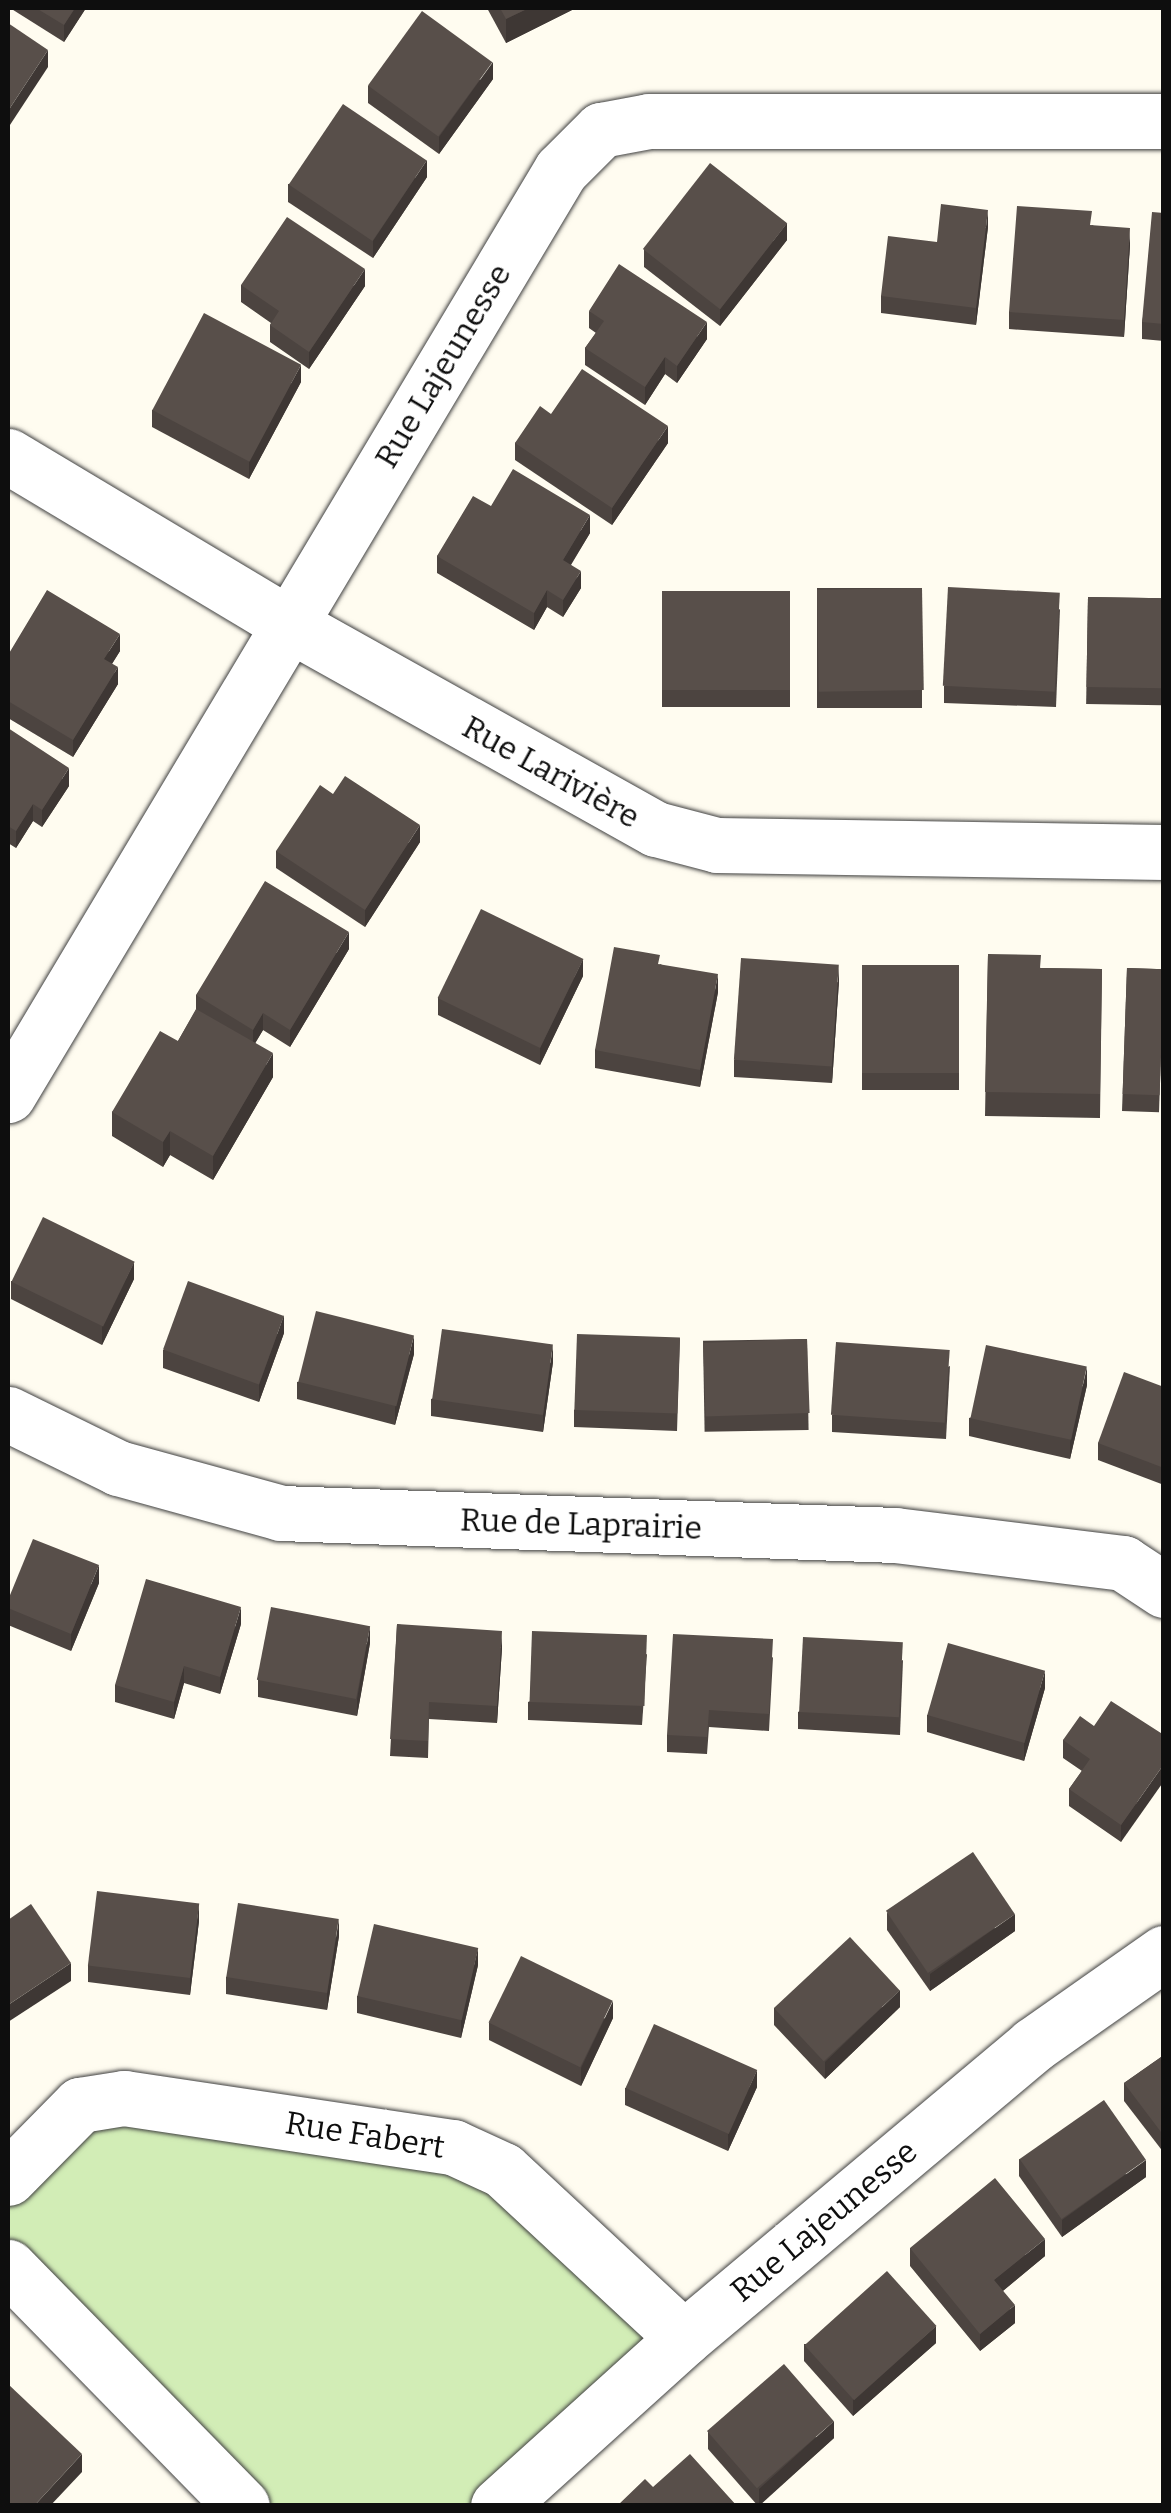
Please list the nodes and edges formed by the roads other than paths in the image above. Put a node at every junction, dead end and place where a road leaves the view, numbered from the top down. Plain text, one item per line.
1 (1164, 121) edge
2 (8, 456) edge
3 (289, 624) junction
4 (1164, 852) edge
5 (8, 1095) edge
6 (8, 1414) edge
7 (1164, 1590) edge
8 (1164, 1953) edge
9 (8, 2178) edge
10 (8, 2267) edge
11 (684, 2338) junction
12 (242, 2506) edge
13 (498, 2506) edge

1 - 3 street, Rue Lajeunesse
2 - 3 street, Rue Larivière
3 - 4 street, Rue Larivière
3 - 5 street, Rue Lajeunesse
6 - 7 street, Rue de Laprairie
8 - 11 street, Rue Lajeunesse
9 - 11 street, Rue Fabert
10 - 12 street
11 - 13 street, Rue Lajeunesse

